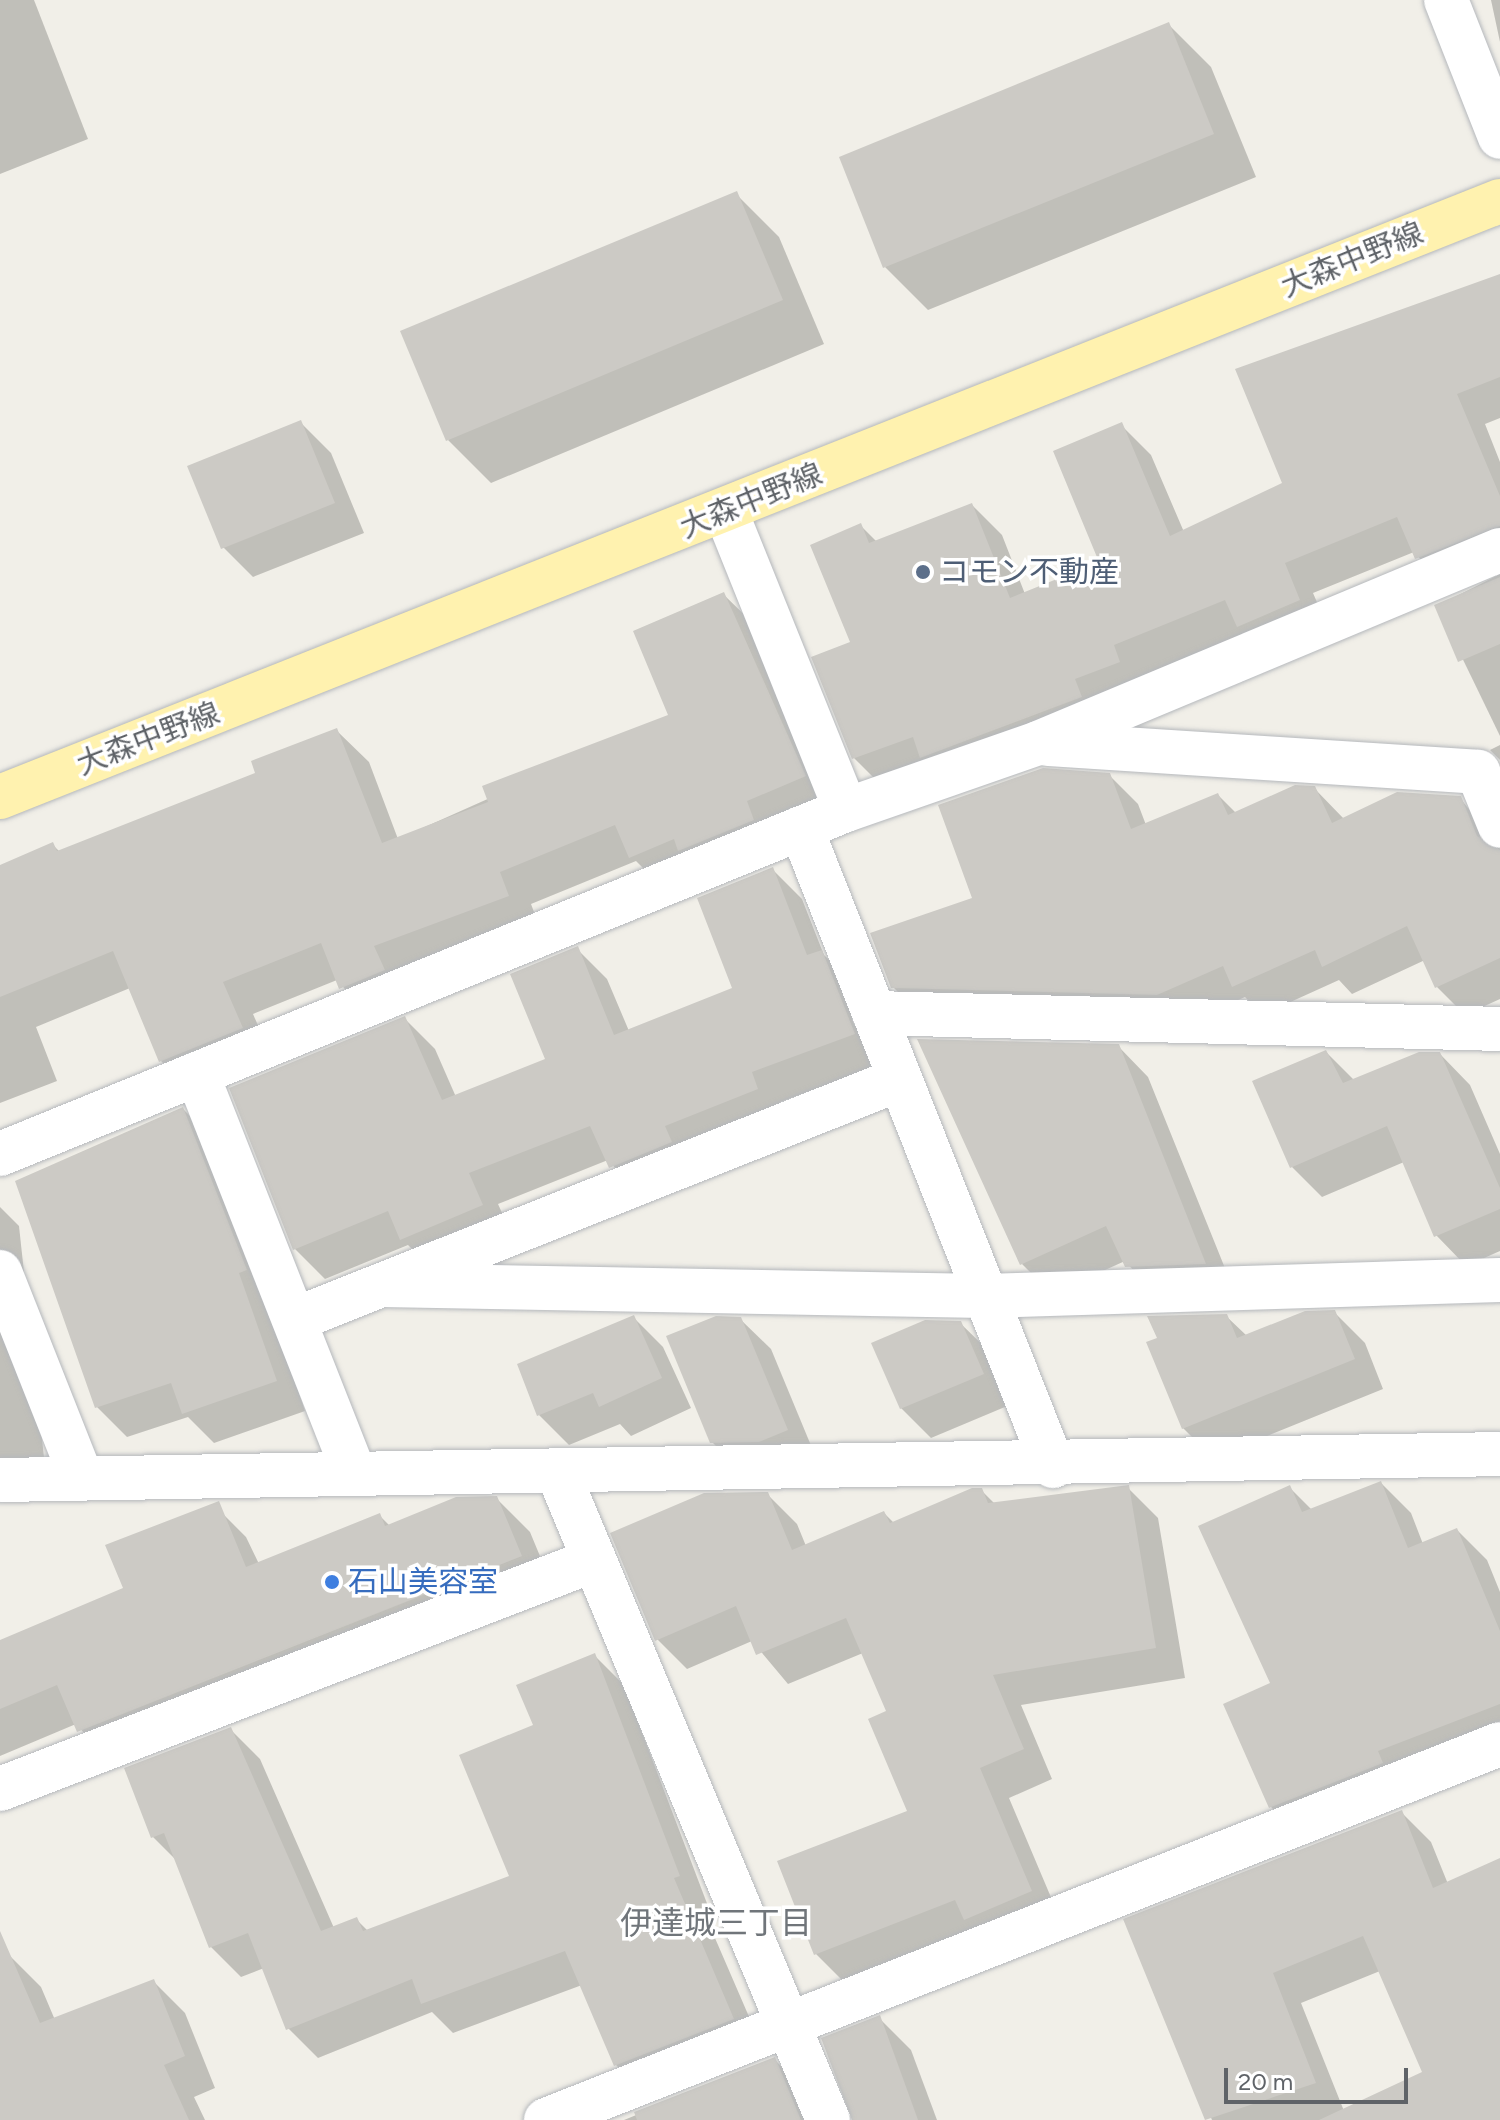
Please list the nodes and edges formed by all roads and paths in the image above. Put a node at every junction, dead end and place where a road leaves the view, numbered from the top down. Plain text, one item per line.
1 (1446, 0) edge
2 (1500, 137) edge
3 (1500, 201) edge
4 (726, 512) junction
5 (1500, 550) edge
6 (1038, 743) junction
7 (0, 797) edge
8 (846, 810) junction
9 (1500, 826) edge
10 (801, 828) junction
11 (874, 1013) junction
12 (1500, 1029) edge
13 (197, 1074) junction
14 (900, 1079) junction
15 (0, 1154) edge
16 (0, 1272) edge
17 (1500, 1280) edge
18 (382, 1285) junction
19 (985, 1296) junction
20 (296, 1319) junction
21 (1500, 1454) edge
22 (1053, 1466) junction
23 (354, 1473) junction
24 (558, 1473) junction
25 (81, 1477) junction
26 (0, 1480) edge
27 (594, 1560) junction
28 (1500, 1744) edge
29 (0, 1789) edge
30 (789, 2023) junction
31 (546, 2120) edge
32 (828, 2120) edge

1 - 2 lane
3 - 4 main road, 大森中野線
4 - 7 main road, 大森中野線
4 - 8 lane
5 - 6 lane
6 - 8 lane
6 - 9 lane
8 - 10 lane
10 - 11 lane
10 - 13 lane
11 - 12 lane
11 - 14 lane
13 - 15 lane
13 - 20 lane
14 - 18 lane
14 - 19 lane
16 - 25 lane
17 - 19 lane
18 - 19 lane
18 - 20 lane
19 - 22 lane
20 - 23 lane
21 - 22 lane
22 - 24 lane
23 - 24 lane
23 - 25 lane
24 - 27 lane
25 - 26 lane
27 - 29 lane
27 - 30 lane
28 - 30 lane
30 - 31 lane
30 - 32 lane

